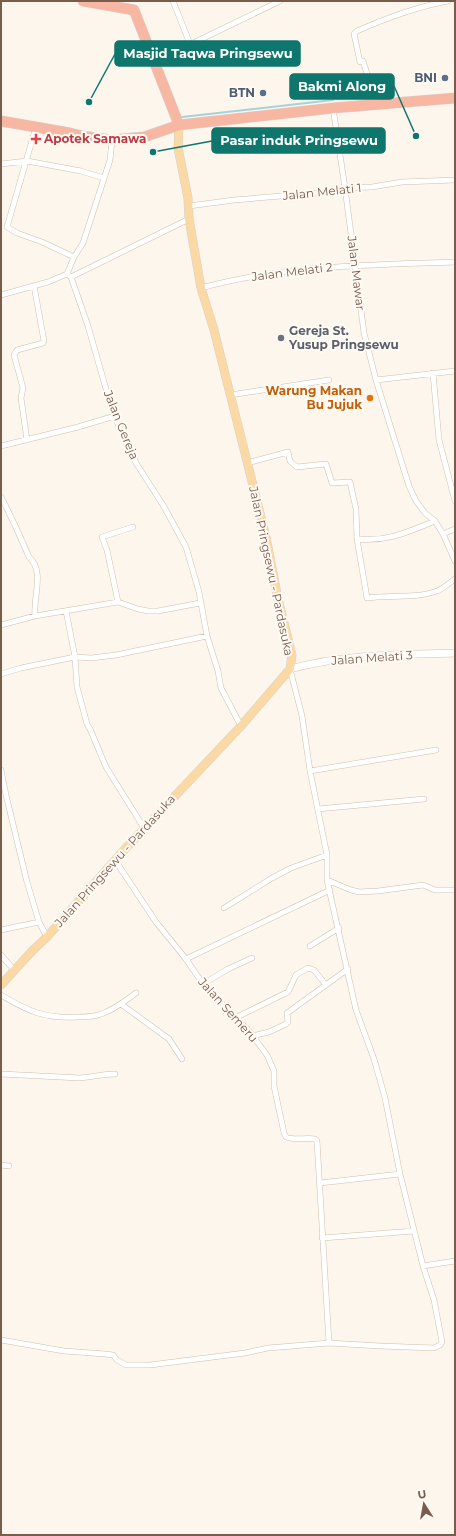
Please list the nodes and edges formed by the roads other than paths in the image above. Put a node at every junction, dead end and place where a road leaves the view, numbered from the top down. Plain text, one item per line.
1 (83, 1) edge
2 (173, 1) edge
3 (280, 1) edge
4 (448, 1) edge
5 (452, 1) edge
6 (455, 1) edge
7 (96, 2) edge
8 (425, 3) edge
9 (133, 5) edge
10 (190, 44) junction
11 (154, 62) junction
12 (455, 98) edge
13 (377, 106) junction
14 (333, 108) junction
15 (1, 121) edge
16 (179, 125) junction
17 (36, 127) junction
18 (112, 140) junction
19 (27, 160) junction
20 (1, 164) edge
21 (104, 178) junction
22 (455, 180) edge
23 (345, 188) junction
24 (188, 206) junction
25 (189, 219) junction
26 (74, 257) junction
27 (455, 262) edge
28 (354, 266) junction
29 (69, 276) junction
30 (34, 286) junction
31 (201, 288) junction
32 (1, 295) edge
33 (455, 371) edge
34 (433, 373) junction
35 (329, 380) dead end
36 (376, 380) junction
37 (230, 395) junction
38 (115, 416) junction
39 (27, 440) junction
40 (1, 446) edge
41 (247, 463) junction
42 (453, 482) edge
43 (1, 497) edge
44 (455, 501) edge
45 (435, 521) junction
46 (133, 526) dead end
47 (455, 529) edge
48 (443, 534) junction
49 (357, 539) junction
50 (455, 561) edge
51 (455, 578) edge
52 (118, 602) junction
53 (200, 603) junction
54 (66, 611) junction
55 (35, 616) junction
56 (1, 625) edge
57 (207, 636) junction
58 (455, 653) edge
59 (74, 657) junction
60 (290, 669) junction
61 (1, 674) edge
62 (241, 726) junction
63 (436, 750) dead end
64 (1, 770) edge
65 (310, 771) junction
66 (424, 799) dead end
67 (318, 809) junction
68 (144, 828) junction
69 (327, 855) junction
70 (115, 860) junction
71 (327, 880) junction
72 (330, 890) junction
73 (455, 890) edge
74 (224, 908) dead end
75 (39, 922) junction
76 (339, 928) junction
77 (1, 930) edge
78 (46, 937) junction
79 (310, 946) dead end
80 (1, 955) edge
81 (252, 958) dead end
82 (186, 959) junction
83 (14, 970) junction
84 (348, 970) junction
85 (203, 984) junction
86 (1, 985) edge
87 (326, 985) junction
88 (136, 993) dead end
89 (1, 995) edge
90 (121, 1004) junction
91 (235, 1018) junction
92 (252, 1036) junction
93 (182, 1059) dead end
94 (1, 1074) edge
95 (115, 1074) dead end
96 (1, 1164) edge
97 (8, 1166) dead end
98 (400, 1174) junction
99 (320, 1183) junction
100 (414, 1231) junction
101 (322, 1238) junction
102 (455, 1261) edge
103 (423, 1266) junction
104 (1, 1340) edge
105 (329, 1343) junction

1 - 7 highway
2 - 10 street
3 - 10 street
4 - 8 street
5 - 6 street
7 - 9 highway
8 - 13 street
9 - 11 highway
10 - 11 street
11 - 16 highway
12 - 13 highway
13 - 14 highway
14 - 16 highway
14 - 23 street, Jalan Mawar
15 - 17 highway
16 - 18 highway
16 - 24 main road, Jalan Pringsewu - Pardasuka
17 - 18 highway
17 - 19 street
18 - 21 street
19 - 20 street
19 - 21 street
19 - 26 street
21 - 26 street
22 - 23 street, Jalan Melati 1
23 - 24 street, Jalan Melati 1
23 - 28 street, Jalan Mawar
24 - 25 main road, Jalan Pringsewu - Pardasuka
25 - 29 street
25 - 31 main road, Jalan Pringsewu - Pardasuka
26 - 29 street
27 - 28 street, Jalan Melati 2
28 - 31 street, Jalan Melati 2
28 - 36 street, Jalan Mawar
29 - 30 street
29 - 38 street, Jalan Gereja
30 - 32 street
30 - 39 street
31 - 37 main road, Jalan Pringsewu - Pardasuka
33 - 34 street
34 - 36 street
34 - 42 street
35 - 37 street
36 - 45 street, Jalan Mawar
37 - 41 main road, Jalan Pringsewu - Pardasuka
38 - 39 street
38 - 53 street, Jalan Gereja
39 - 40 street
41 - 49 street
41 - 60 main road, Jalan Pringsewu - Pardasuka
42 - 44 street
43 - 55 street
45 - 48 street, Jalan Mawar
45 - 49 street
46 - 52 street
47 - 48 street
48 - 50 street, Jalan Mawar
49 - 51 street
52 - 53 street
52 - 54 street
53 - 57 street, Jalan Gereja
54 - 55 street
54 - 59 street
55 - 56 street
57 - 59 street
57 - 62 street, Jalan Gereja
58 - 60 street, Jalan Melati 3
59 - 61 street
59 - 68 street
60 - 62 main road, Jalan Pringsewu - Pardasuka
60 - 65 street
62 - 68 main road, Jalan Pringsewu - Pardasuka
63 - 65 street
64 - 75 street
65 - 67 street
66 - 67 street
67 - 69 street
68 - 70 main road, Jalan Pringsewu - Pardasuka
69 - 71 street
69 - 74 street
70 - 78 main road, Jalan Pringsewu - Pardasuka
70 - 82 street, Jalan Semeru
71 - 72 street
71 - 73 street
72 - 76 street
72 - 82 street
75 - 77 street
75 - 78 street
76 - 79 street
76 - 84 street
78 - 83 main road, Jalan Pringsewu - Pardasuka
80 - 83 street
81 - 85 street
82 - 85 street, Jalan Semeru
83 - 86 main road, Jalan Pringsewu - Pardasuka
84 - 87 street
84 - 98 street
85 - 91 street, Jalan Semeru
87 - 91 street
87 - 92 street
88 - 90 street
89 - 90 street
90 - 93 street
91 - 92 street, Jalan Semeru
92 - 99 street, Jalan Semeru
94 - 95 street
96 - 97 street
98 - 99 street
98 - 100 street
99 - 101 street, Jalan Semeru
100 - 101 street
100 - 103 street
101 - 105 street, Jalan Semeru
102 - 103 street
103 - 105 street
104 - 105 street

